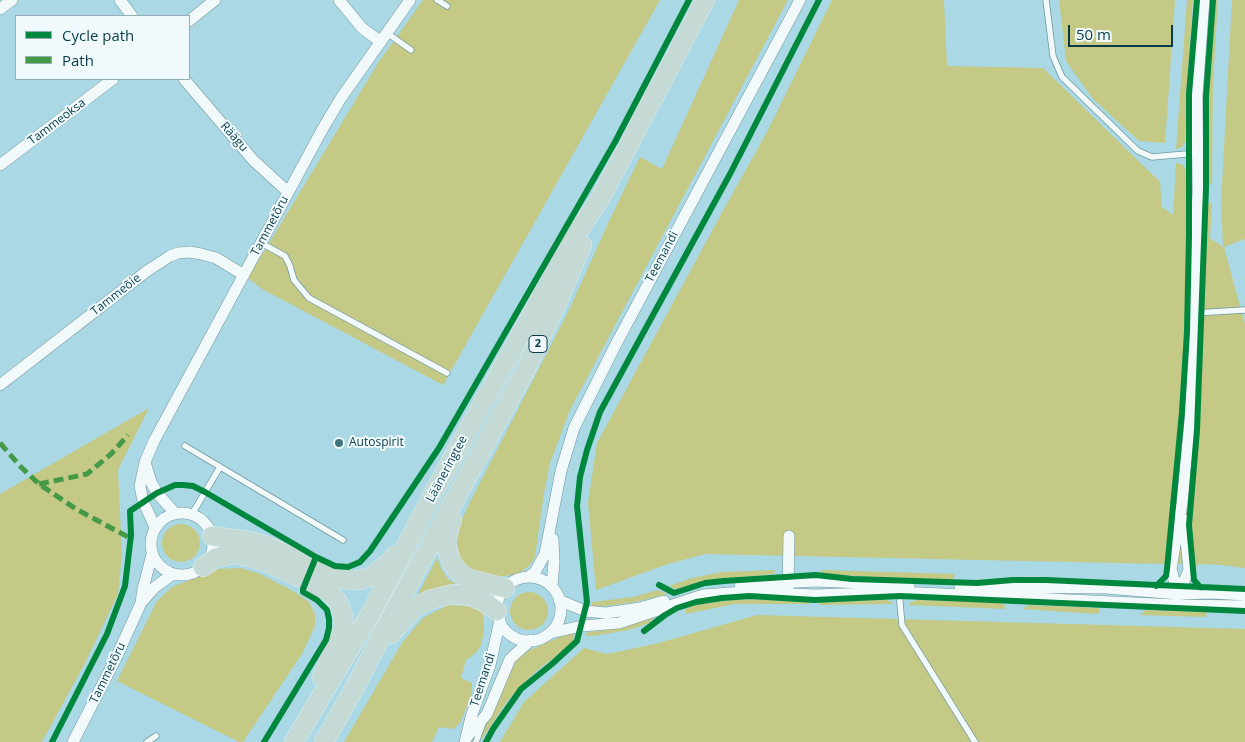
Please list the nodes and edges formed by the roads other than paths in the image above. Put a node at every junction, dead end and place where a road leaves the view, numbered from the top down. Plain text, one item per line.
1 (12, 0) edge
2 (120, 0) edge
3 (215, 0) edge
4 (338, 0) edge
5 (410, 0) edge
6 (437, 0) edge
7 (706, 0) edge
8 (800, 0) edge
9 (1046, 0) edge
10 (1204, 0) edge
11 (447, 6) dead end
12 (0, 9) edge
13 (131, 15) edge
14 (190, 20) edge
15 (384, 37) junction
16 (411, 50) dead end
17 (112, 80) edge
18 (185, 80) edge
19 (1198, 153) junction
20 (0, 164) edge
21 (288, 192) junction
22 (602, 197) junction
23 (261, 243) junction
24 (244, 274) junction
25 (1245, 310) edge
26 (1194, 313) junction
27 (446, 373) dead end
28 (0, 385) edge
29 (185, 446) dead end
30 (145, 462) junction
31 (220, 467) junction
32 (464, 485) junction
33 (434, 492) junction
34 (1182, 503) junction
35 (175, 513) junction
36 (192, 514) junction
37 (552, 525) junction
38 (155, 527) junction
39 (212, 536) junction
40 (789, 536) dead end
41 (343, 540) dead end
42 (152, 554) junction
43 (203, 567) junction
44 (173, 574) junction
45 (528, 577) junction
46 (552, 586) junction
47 (505, 588) junction
48 (788, 589) junction
49 (899, 592) junction
50 (1245, 595) edge
51 (1178, 599) junction
52 (559, 600) junction
53 (141, 603) junction
54 (1245, 606) edge
55 (499, 616) junction
56 (550, 633) junction
57 (531, 640) junction
58 (355, 687) junction
59 (156, 736) dead end
60 (469, 741) edge
61 (73, 742) edge
62 (146, 742) edge
63 (293, 742) edge
64 (324, 742) edge
65 (975, 742) edge

1 - 12 street
2 - 13 street
3 - 14 street
4 - 15 street
5 - 15 street, Tammetõru
6 - 11 lane
7 - 22 highway, Lääneringtee / 2
8 - 37 street, Teemandi
9 - 19 lane
10 - 19 street
15 - 16 lane
15 - 21 street, Tammetõru
17 - 20 street, Tammeoksa
18 - 21 street, Räägu
19 - 26 street
21 - 23 street, Tammetõru
22 - 32 highway, Lääneringtee / 2
22 - 33 highway, Lääneringtee / 2
23 - 24 street, Tammetõru
23 - 27 lane
24 - 28 street, Tammeõie
24 - 30 street, Tammetõru
25 - 26 lane
26 - 34 street
29 - 31 lane
30 - 35 street
30 - 38 street, Tammetõru
31 - 36 lane
31 - 41 lane
32 - 47 highway
32 - 58 highway, Lääneringtee / 2
33 - 39 highway
33 - 63 highway, Lääneringtee / 2
34 - 51 street
34 - 51 street
35 - 36 street
35 - 38 street
36 - 39 street
37 - 45 street, Teemandi
37 - 46 street, Teemandi
38 - 42 street
39 - 43 street
40 - 48 street
42 - 44 street
42 - 53 street, Tammetõru
43 - 44 street
43 - 63 highway
44 - 53 street, Tammetõru
45 - 46 street
45 - 47 street, Teemandi
46 - 52 street
47 - 55 street, Teemandi
48 - 49 street
48 - 51 street
48 - 52 street
48 - 56 street, Teemandi
49 - 51 street
49 - 65 lane
50 - 51 street
51 - 54 street
52 - 56 street
53 - 61 street, Tammetõru
55 - 57 street
55 - 58 highway
55 - 60 street, Teemandi
56 - 57 street, Teemandi
57 - 60 street, Teemandi
58 - 64 highway, Lääneringtee / 2
59 - 62 lane

